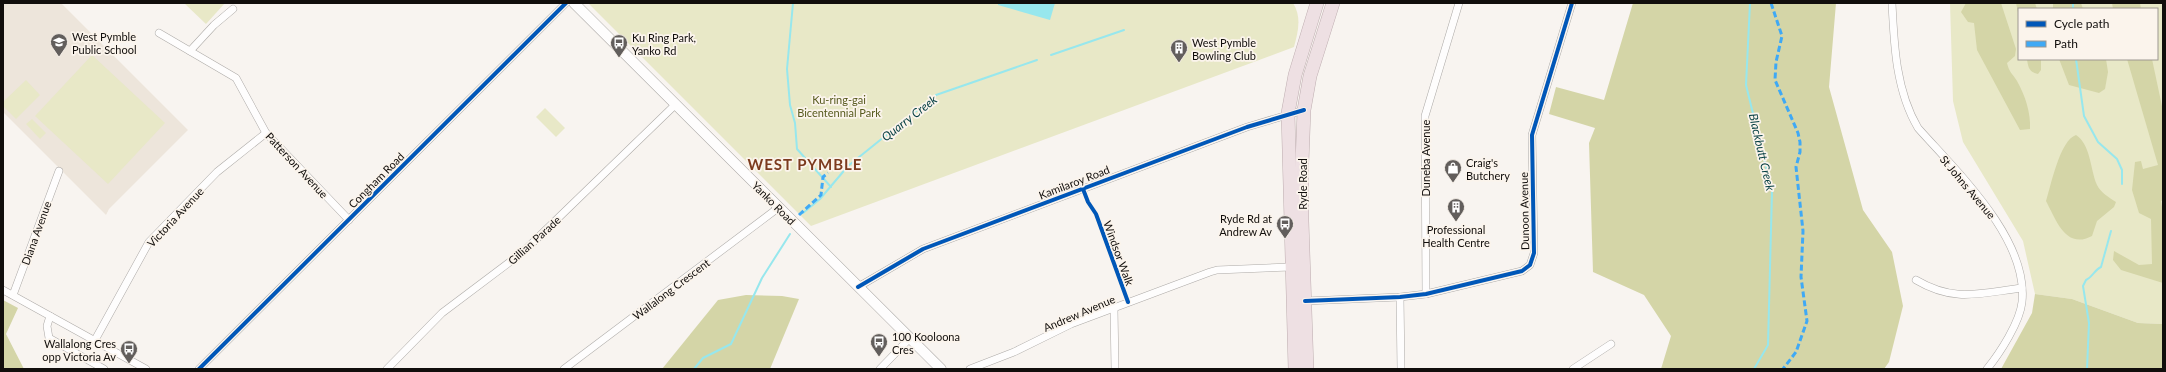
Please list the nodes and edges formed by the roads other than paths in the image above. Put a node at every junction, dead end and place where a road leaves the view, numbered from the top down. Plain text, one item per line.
1 (566, 3) edge
2 (574, 3) edge
3 (1317, 3) edge
4 (1459, 3) edge
5 (1572, 3) edge
6 (1892, 3) edge
7 (1332, 5) edge
8 (233, 9) dead end
9 (159, 32) dead end
10 (190, 50) junction
11 (676, 104) junction
12 (1304, 110) junction
13 (1288, 113) junction
14 (266, 133) junction
15 (58, 171) dead end
16 (778, 208) junction
17 (349, 220) junction
18 (1291, 267) junction
19 (1916, 280) dead end
20 (858, 287) junction
21 (2022, 288) junction
22 (3, 290) edge
23 (1426, 294) junction
24 (13, 295) junction
25 (1400, 297) junction
26 (1305, 301) junction
27 (1114, 308) junction
28 (50, 316) junction
29 (910, 338) junction
30 (95, 340) junction
31 (1611, 344) dead end
32 (104, 369) edge
33 (146, 369) edge
34 (200, 369) edge
35 (387, 369) edge
36 (564, 369) edge
37 (880, 369) edge
38 (941, 369) edge
39 (970, 369) edge
40 (1115, 369) edge
41 (1295, 369) edge
42 (1307, 369) edge
43 (1401, 369) edge
44 (1573, 369) edge
45 (1988, 369) edge

1 - 17 street, Congham Road
2 - 11 main road, Yanko Road
3 - 7 street
3 - 13 highway, Ryde Road
4 - 23 street, Duneba Avenue
5 - 23 street, Dunoon Avenue
6 - 21 street, St Johns Avenue
7 - 12 highway, Ryde Road
8 - 10 street
9 - 10 street, Patterson Avenue
10 - 14 street, Patterson Avenue
11 - 16 main road, Yanko Road
11 - 35 street, Gillian Parade
12 - 13 street, Kamilaroy Road
12 - 26 highway, Ryde Road
13 - 18 highway, Ryde Road
13 - 20 street, Kamilaroy Road
14 - 17 street, Patterson Avenue
14 - 30 street, Victoria Avenue
15 - 24 street, Diana Avenue
16 - 20 main road, Yanko Road
16 - 36 street, Wallalong Crescent
17 - 34 street, Congham Road
18 - 27 street, Andrew Avenue
18 - 41 highway, Ryde Road
19 - 21 street
20 - 29 main road, Yanko Road
21 - 45 street, St Johns Avenue
22 - 24 street
23 - 25 street, Dunoon Avenue
24 - 28 street
25 - 26 street, Dunoon Avenue
25 - 43 street
26 - 42 highway, Ryde Road
27 - 39 street, Andrew Avenue
27 - 40 street
28 - 30 street
28 - 32 street
29 - 37 street
29 - 38 main road, Yanko Road
30 - 33 street
31 - 44 street

